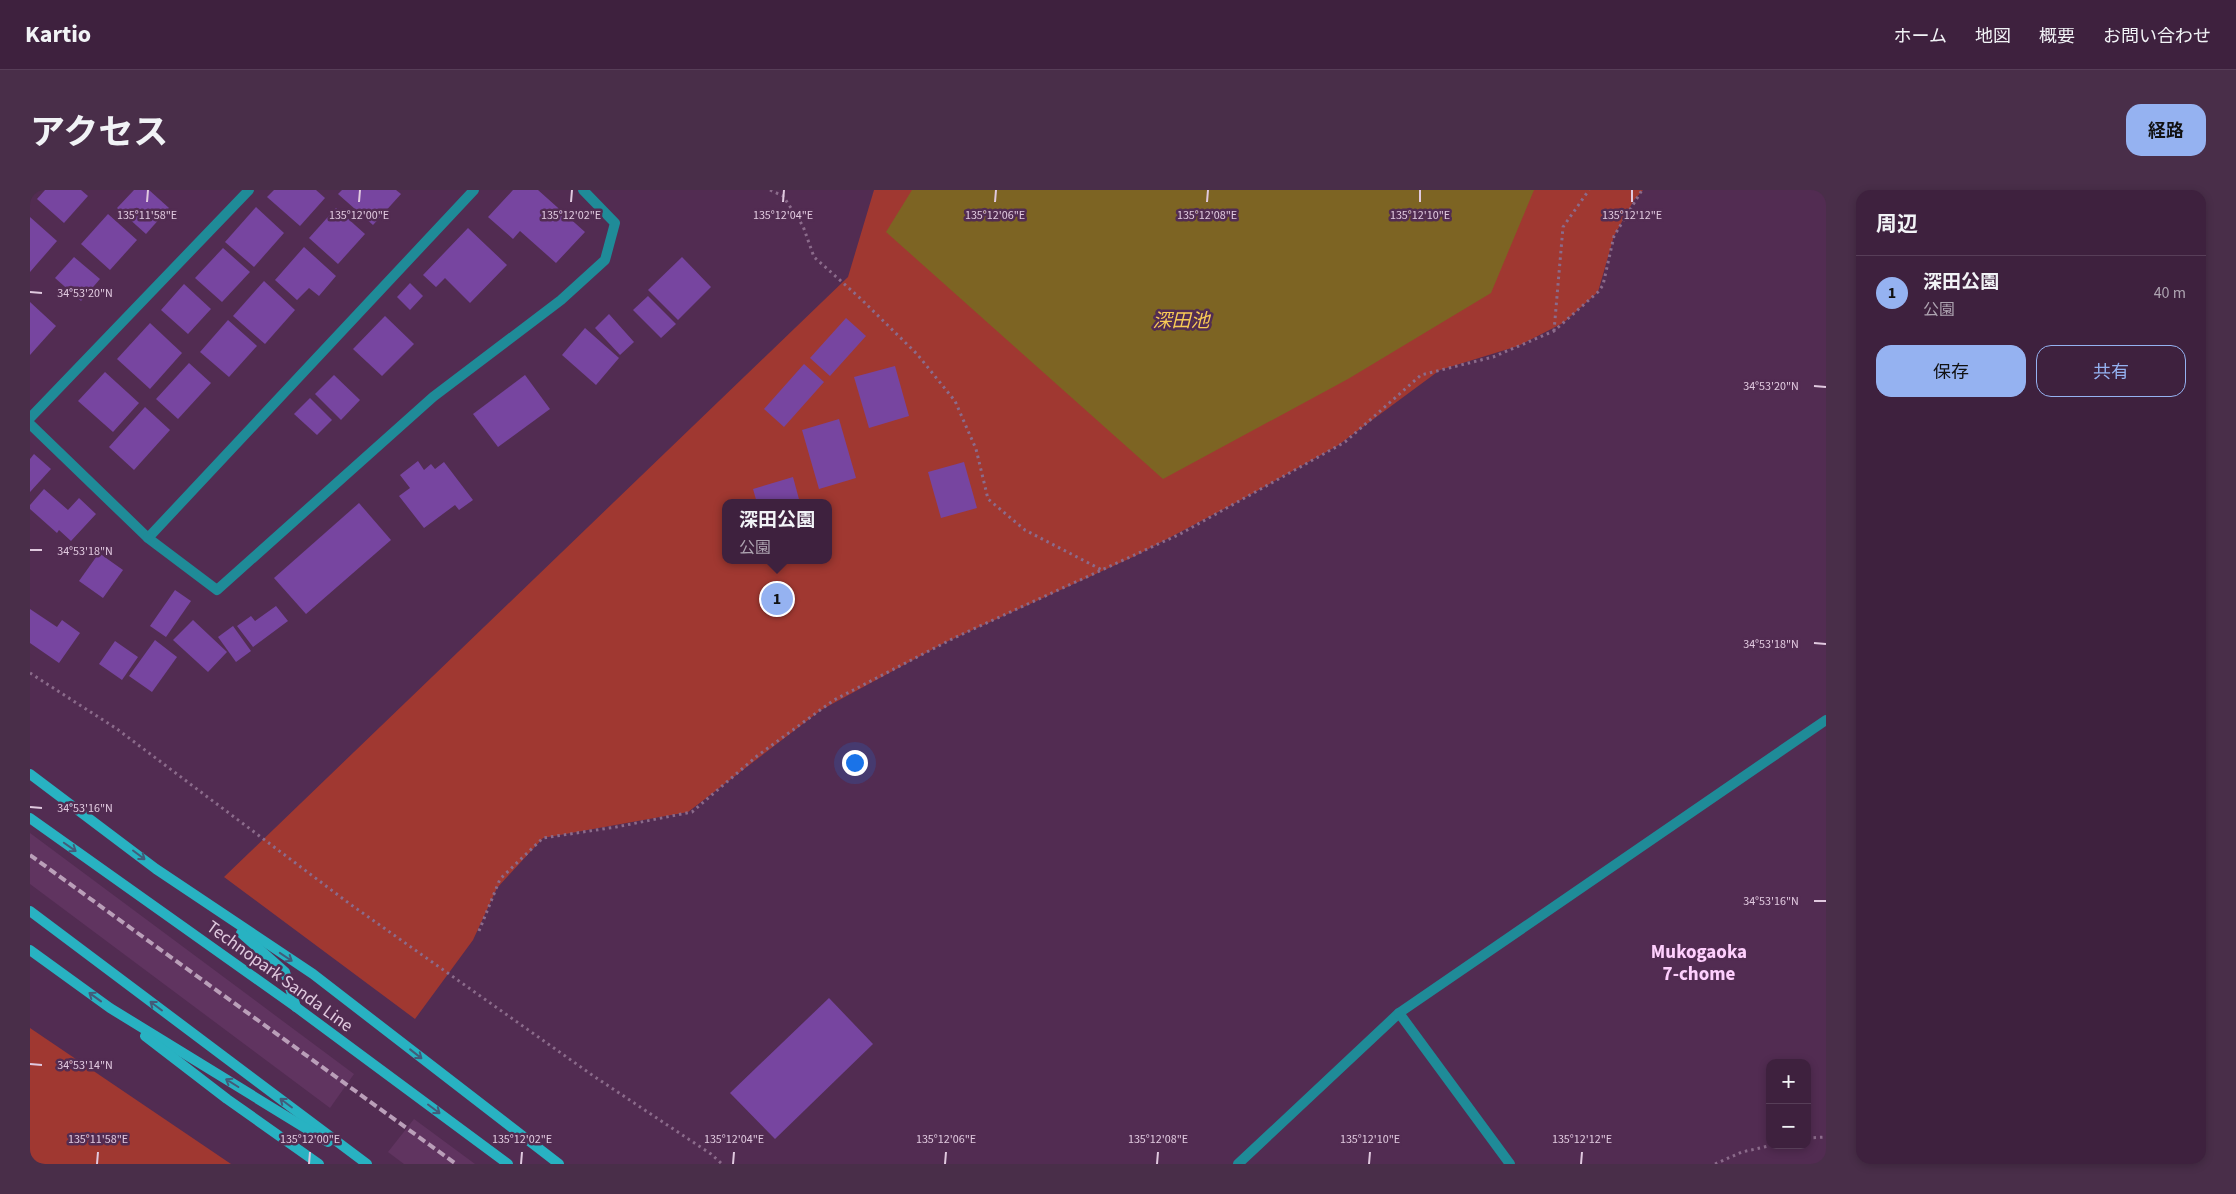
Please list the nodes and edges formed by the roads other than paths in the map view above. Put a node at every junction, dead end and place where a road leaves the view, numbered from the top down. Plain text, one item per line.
1 (249, 190) edge
2 (474, 190) edge
3 (583, 190) edge
4 (30, 418) edge
5 (30, 424) edge
6 (148, 538) junction
7 (1826, 720) edge
8 (30, 774) edge
9 (30, 818) edge
10 (216, 910) junction
11 (30, 911) edge
12 (30, 950) edge
13 (296, 1007) junction
14 (110, 1008) junction
15 (1398, 1013) junction
16 (320, 1164) edge
17 (365, 1164) edge
18 (508, 1164) edge
19 (559, 1164) edge
20 (1238, 1164) edge
21 (1510, 1164) edge

1 - 4 street
2 - 6 street
3 - 6 street
5 - 6 street
7 - 15 street
8 -> 10 main road
9 -> 13 main road, Technopark Sanda Line
10 - 13 main road
10 -> 19 main road
17 -> 11 main road
14 -> 12 main road
13 -> 18 main road, Technopark Sanda Line
14 - 16 main road
17 -> 14 main road
15 - 20 street
15 - 21 street

